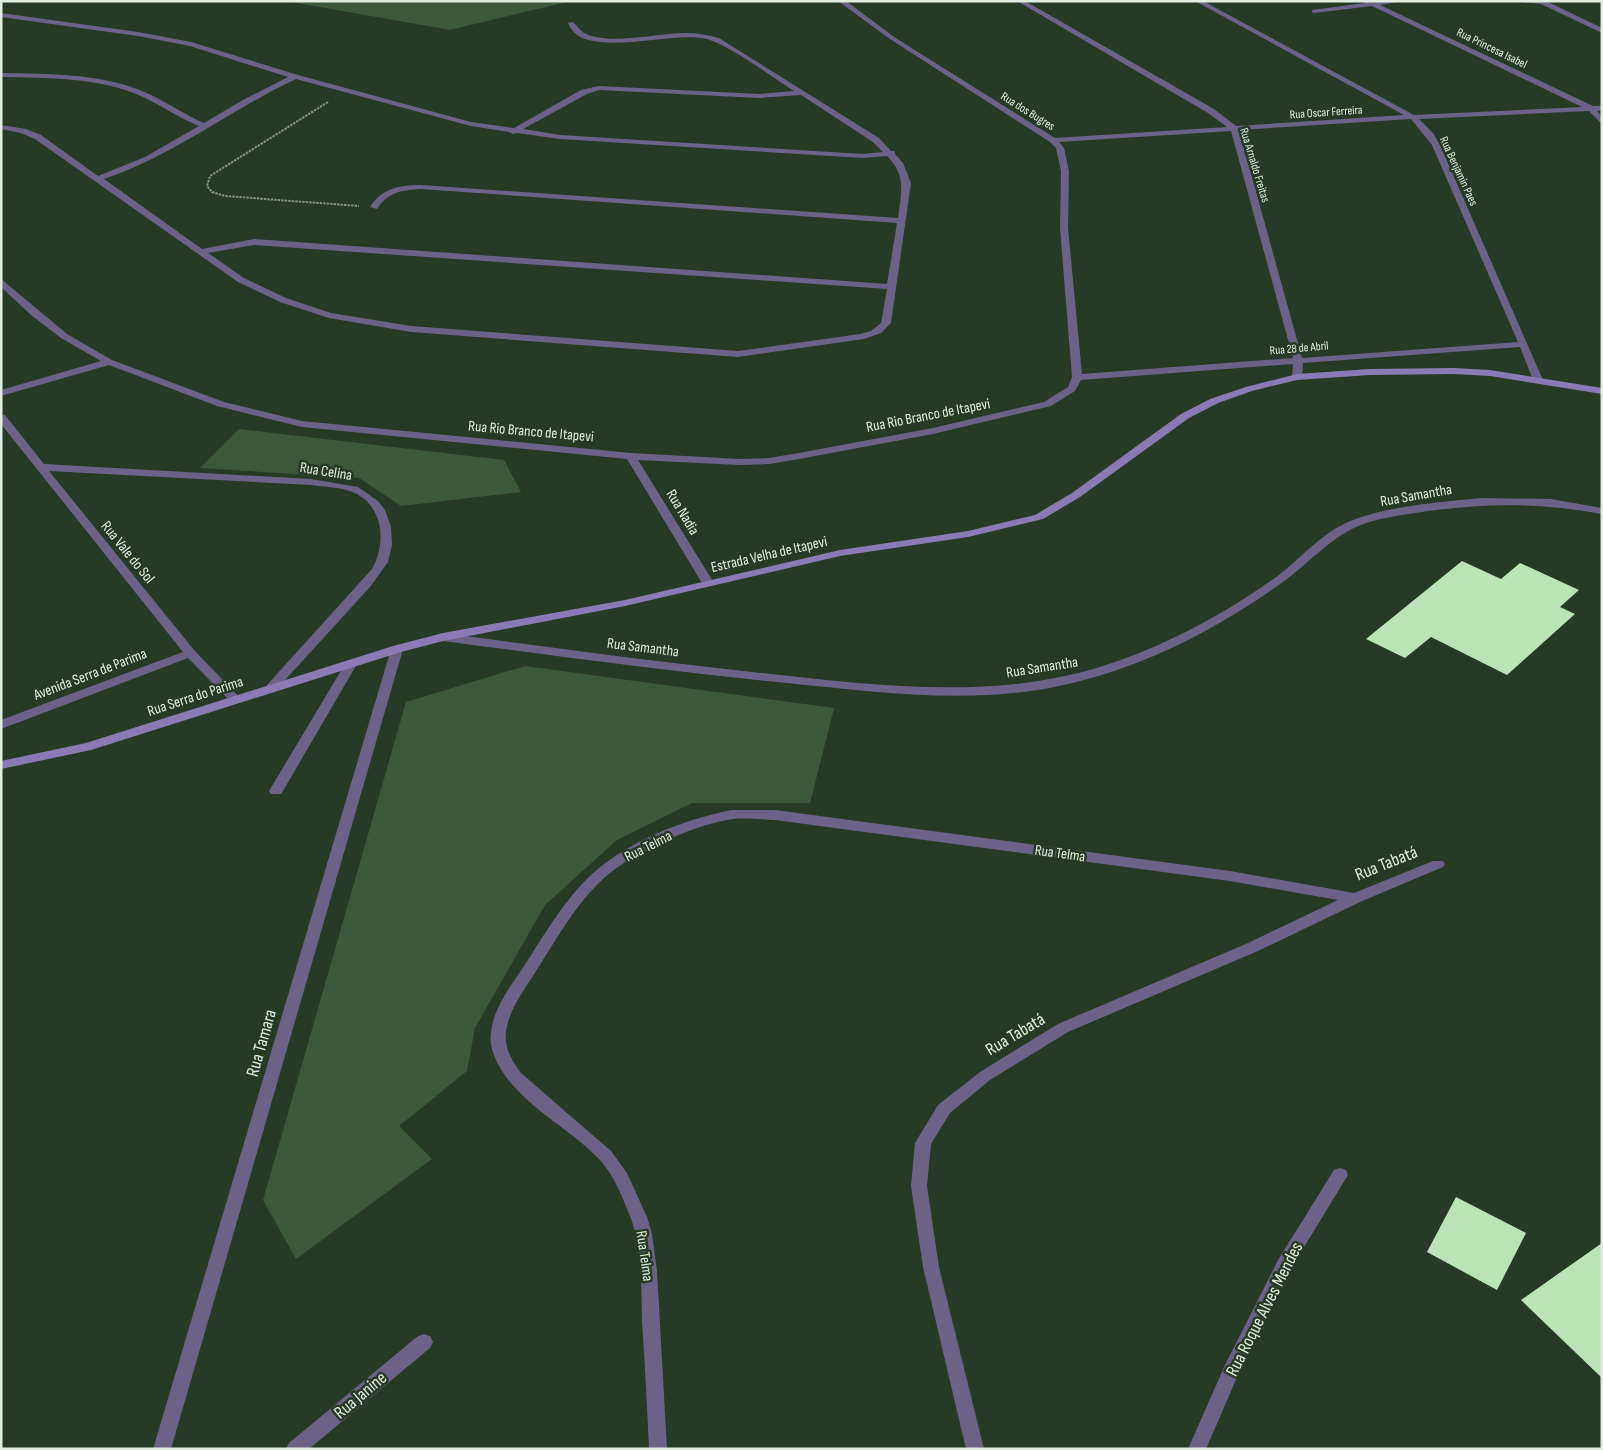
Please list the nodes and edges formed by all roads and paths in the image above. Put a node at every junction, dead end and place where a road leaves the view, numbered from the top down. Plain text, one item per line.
1 (1020, 1) edge
2 (1198, 1) edge
3 (1400, 1) edge
4 (1513, 1) edge
5 (844, 2) edge
6 (1540, 2) edge
7 (1369, 3) edge
8 (1314, 11) dead end
9 (5, 16) edge
10 (1, 22) edge
11 (571, 23) dead end
12 (1602, 31) edge
13 (1, 76) edge
14 (296, 77) junction
15 (349, 92) junction
16 (803, 93) junction
17 (1591, 108) junction
18 (1602, 108) edge
19 (1412, 117) junction
20 (1602, 122) edge
21 (202, 126) junction
22 (1, 127) edge
23 (1234, 128) junction
24 (513, 132) junction
25 (1053, 140) junction
26 (892, 153) junction
27 (97, 179) junction
28 (374, 207) joint
29 (902, 221) junction
30 (199, 252) junction
31 (3, 287) edge
32 (891, 288) junction
33 (1524, 344) junction
34 (1298, 360) junction
35 (109, 362) junction
36 (1077, 377) junction
37 (1297, 377) junction
38 (1538, 380) junction
39 (1602, 391) edge
40 (1, 393) edge
41 (1, 418) edge
42 (631, 456) junction
43 (40, 467) junction
44 (1602, 511) edge
45 (708, 583) junction
46 (443, 637) junction
47 (397, 649) junction
48 (190, 652) junction
49 (351, 664) junction
50 (271, 688) junction
51 (236, 700) junction
52 (1, 725) edge
53 (1, 765) edge
54 (276, 791) dead end
55 (1438, 864) dead end
56 (1355, 898) junction
57 (1340, 1175) dead end
58 (424, 1342) dead end
59 (162, 1449) edge
60 (296, 1449) edge
61 (658, 1449) edge
62 (974, 1449) edge
63 (1197, 1449) edge

1 - 23 street, Rua Arnaldo Freitas
2 - 19 street, Rua Benjamin Paes
3 - 7 street
4 - 6 street
5 - 25 street, Rua dos Bugres
6 - 12 street
7 - 8 street
7 - 17 street, Rua Princesa Isabel
9 - 10 street
9 - 14 street
11 - 16 street
13 - 21 street
14 - 15 street
14 - 21 street
15 - 24 street
15 - 28 path
16 - 24 street
16 - 26 street
17 - 18 street, Rua Oscar Ferreira
17 - 19 street, Rua Oscar Ferreira
17 - 20 street, Rua Princesa Isabel
19 - 23 street, Rua Oscar Ferreira
19 - 33 street, Rua Benjamin Paes
21 - 27 street
22 - 27 street
23 - 25 street, Rua Oscar Ferreira
23 - 34 street, Rua Arnaldo Freitas
24 - 26 street
25 - 36 street, Rua dos Bugres
26 - 29 street
27 - 30 street
28 - 29 street
29 - 32 street
30 - 32 street
30 - 32 street
31 - 35 street, Rua Rio Branco de Itapevi
33 - 34 street, Rua 28 de Abril
33 - 38 street, Rua Benjamin Paes
34 - 36 street, Rua 28 de Abril
34 - 37 street, Rua Arnaldo Freitas
35 - 40 street
35 - 42 street, Rua Rio Branco de Itapevi
36 - 42 street, Rua Rio Branco de Itapevi
37 - 38 street, Estrada Velha de Itapevi
37 - 45 street, Estrada Velha de Itapevi
38 - 39 street, Estrada Velha de Itapevi
41 - 43 street, Rua Vale do Sol
42 - 45 street, Rua Nadia
43 - 48 street, Rua Vale do Sol
43 - 50 street, Rua Celina
44 - 46 street, Rua Samantha
45 - 46 street, Estrada Velha de Itapevi
46 - 47 street, Estrada Velha de Itapevi
47 - 49 street, Rua Serra do Parima
47 - 59 street, Rua Tamara
48 - 51 street, Rua Vale do Sol
48 - 52 street, Avenida Serra de Parima
49 - 50 street, Rua Serra do Parima
49 - 54 street
50 - 51 street, Rua Serra do Parima
51 - 53 street, Rua Serra do Parima
55 - 56 street, Rua Tabatá
56 - 61 street, Rua Telma
56 - 62 street, Rua Tabatá
57 - 63 street, Rua Roque Alves Mendes
58 - 60 street, Rua Janine

